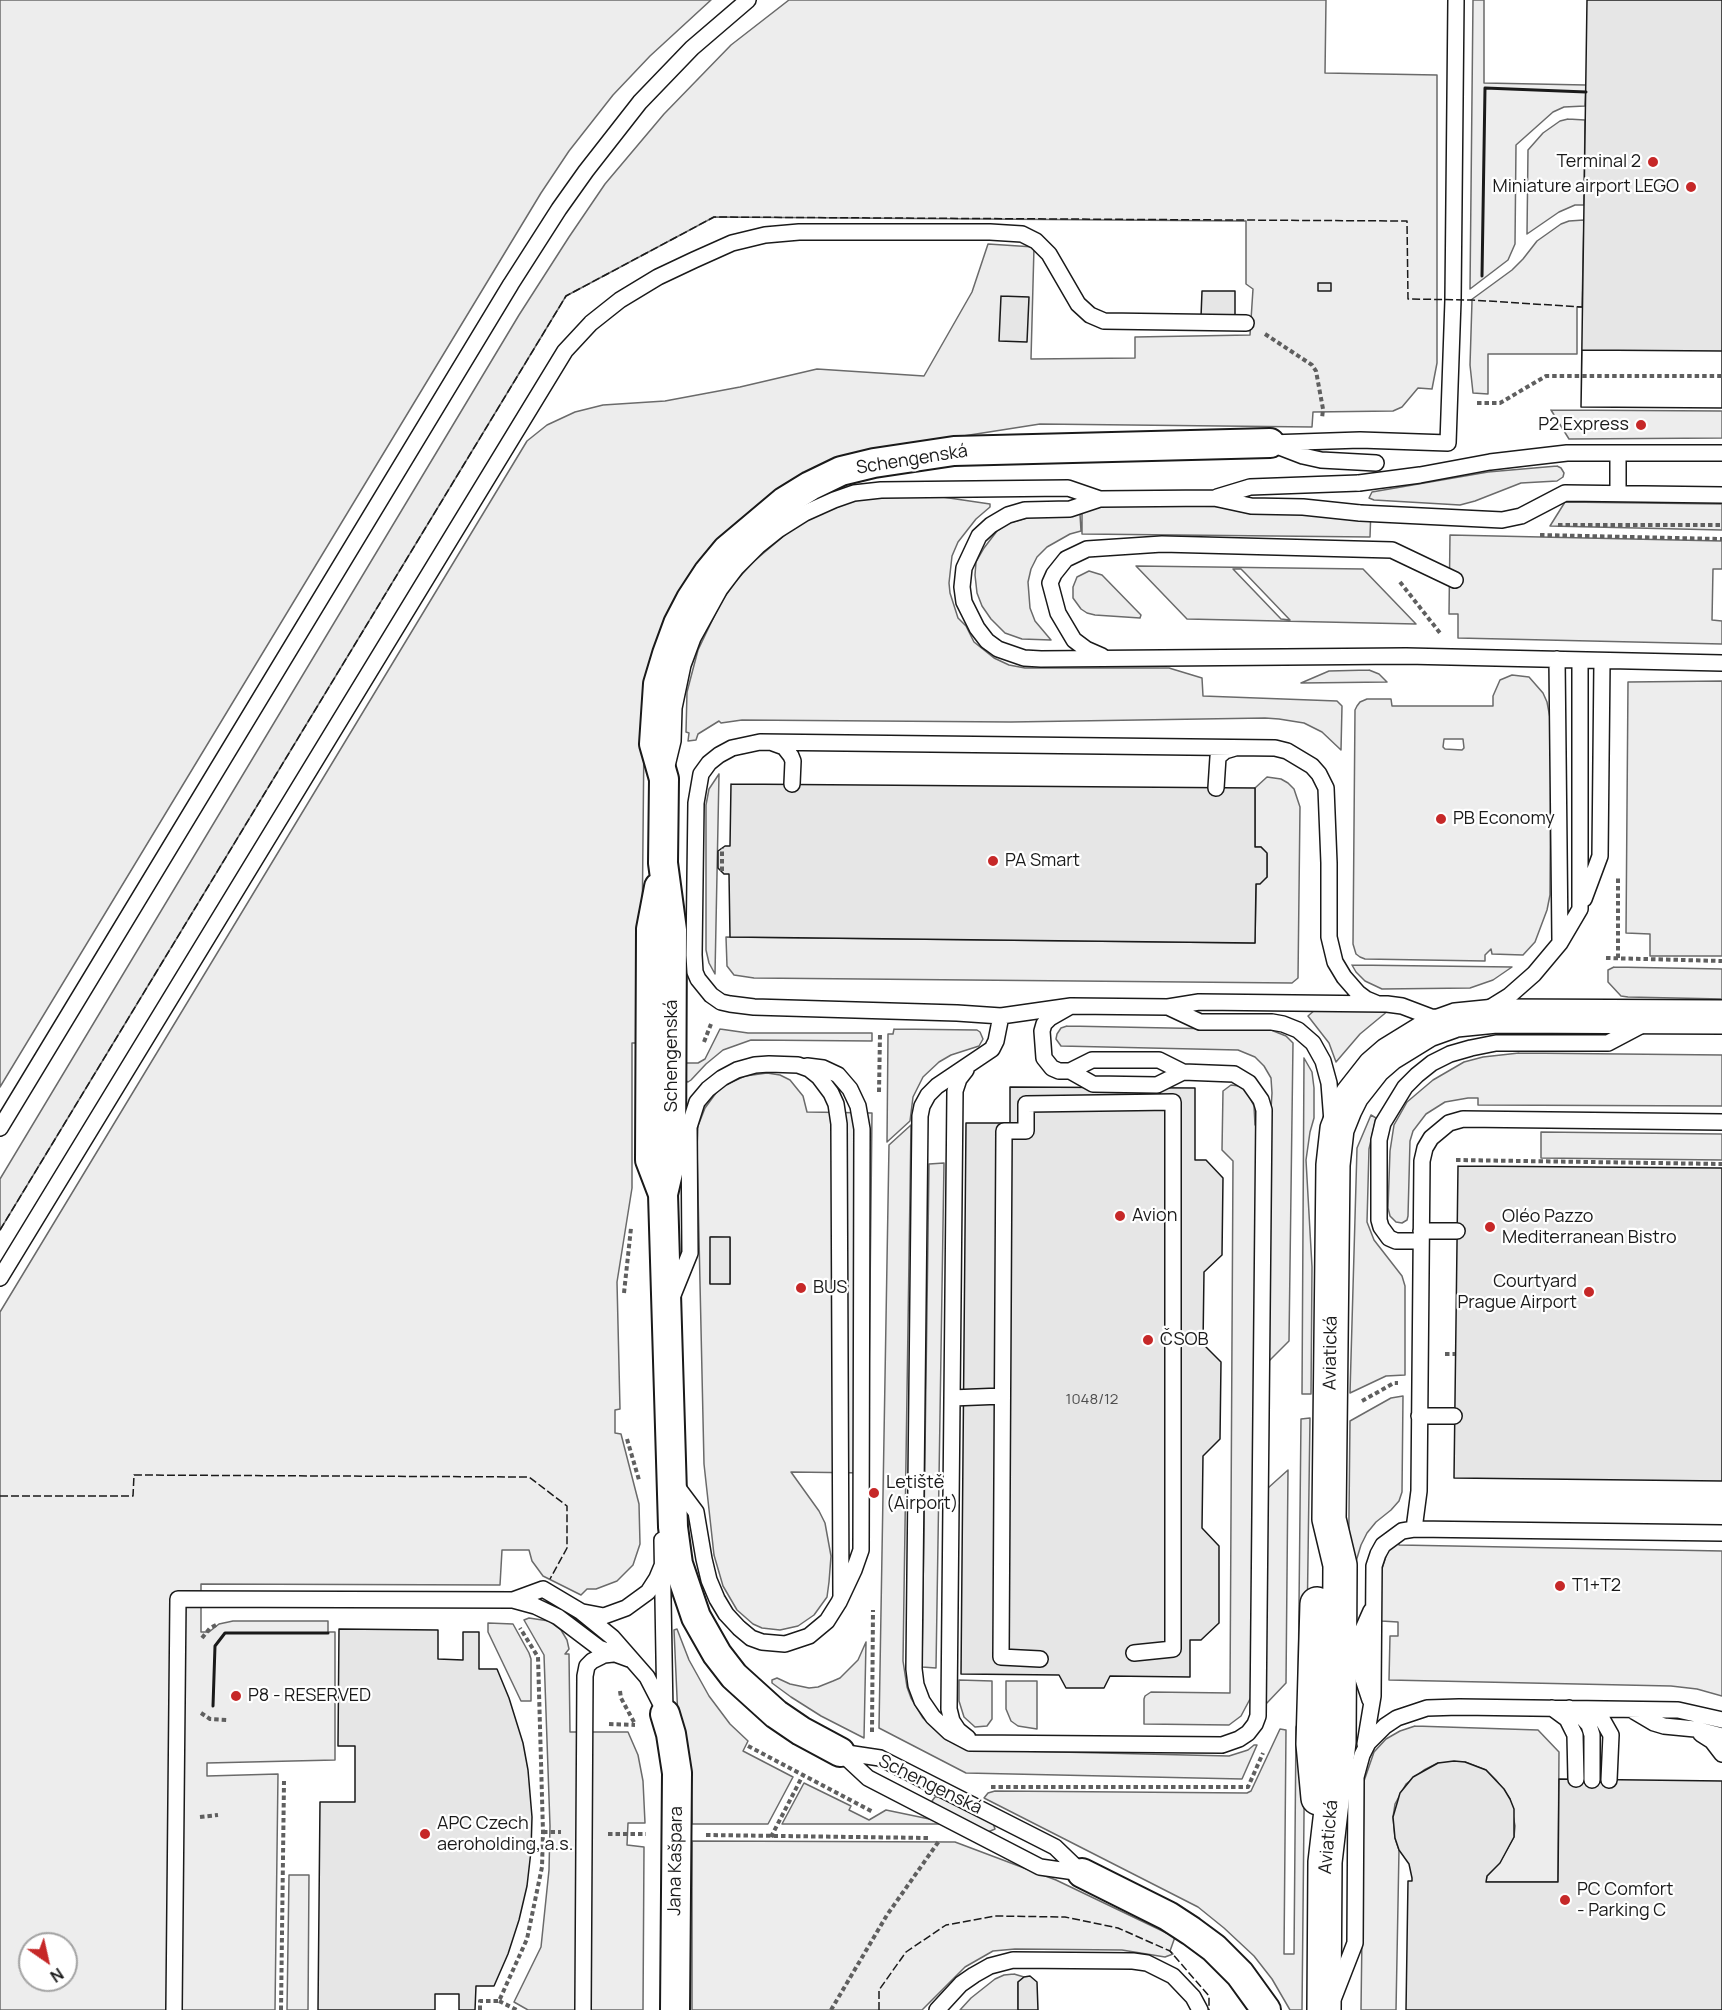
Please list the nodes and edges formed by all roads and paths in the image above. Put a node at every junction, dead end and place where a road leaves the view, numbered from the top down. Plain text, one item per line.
1 (748, 0) edge
2 (1456, 0) edge
3 (1246, 323) joint
4 (1722, 376) edge
5 (1477, 403) dead end
6 (1322, 423) dead end
7 (1270, 444) junction
8 (1618, 453) junction
9 (1722, 453) edge
10 (1376, 463) dead end
11 (1618, 494) junction
12 (1722, 495) edge
13 (1214, 498) junction
14 (1100, 499) junction
15 (1539, 535) dead end
16 (1722, 539) edge
17 (1398, 579) dead end
18 (1455, 579) dead end
19 (1444, 638) dead end
20 (1108, 659) junction
21 (1557, 659) junction
22 (1580, 660) junction
23 (1602, 662) junction
24 (1722, 663) edge
25 (773, 743) junction
26 (1238, 747) junction
27 (664, 779) junction
28 (792, 784) dead end
29 (1216, 788) dead end
30 (722, 848) dead end
31 (722, 872) dead end
32 (1580, 909) junction
33 (1560, 943) junction
34 (1606, 958) dead end
35 (1722, 961) edge
36 (1378, 1004) junction
37 (1071, 1006) junction
38 (1168, 1007) junction
39 (1001, 1016) junction
40 (1657, 1017) junction
41 (1718, 1019) edge
42 (1456, 1020) junction
43 (972, 1063) junction
44 (798, 1065) junction
45 (1070, 1071) junction
46 (1183, 1072) junction
47 (1722, 1122) edge
48 (0, 1128) edge
49 (1334, 1144) junction
50 (1456, 1160) dead end
51 (1722, 1164) edge
52 (1457, 1231) dead end
53 (1421, 1236) junction
54 (0, 1278) edge
55 (666, 1311) junction
56 (1405, 1383) dead end
57 (1002, 1396) junction
58 (952, 1398) junction
59 (1360, 1402) dead end
60 (1419, 1416) junction
61 (1454, 1416) dead end
62 (627, 1439) dead end
63 (671, 1480) junction
64 (640, 1483) dead end
65 (1414, 1528) junction
66 (1722, 1533) edge
67 (663, 1560) junction
68 (841, 1596) junction
69 (513, 1600) junction
70 (873, 1610) dead end
71 (580, 1611) junction
72 (517, 1623) dead end
73 (218, 1624) dead end
74 (199, 1644) dead end
75 (1134, 1653) dead end
76 (613, 1654) junction
77 (629, 1659) junction
78 (1040, 1659) dead end
79 (1552, 1708) junction
80 (1568, 1708) junction
81 (1587, 1709) junction
82 (1630, 1709) junction
83 (199, 1710) dead end
84 (665, 1714) junction
85 (227, 1720) dead end
86 (1722, 1720) edge
87 (604, 1724) dead end
88 (635, 1725) dead end
89 (1682, 1727) junction
90 (1722, 1736) edge
91 (872, 1738) dead end
92 (979, 1744) junction
93 (747, 1746) dead end
94 (840, 1752) junction
95 (1722, 1754) edge
96 (1362, 1755) junction
97 (803, 1776) junction
98 (1576, 1779) dead end
99 (1592, 1779) dead end
100 (1610, 1780) dead end
101 (284, 1781) dead end
102 (873, 1812) dead end
103 (543, 1832) junction
104 (568, 1832) dead end
105 (602, 1833) dead end
106 (652, 1834) dead end
107 (771, 1837) dead end
108 (941, 1838) dead end
109 (1082, 1873) junction
110 (499, 2001) junction
111 (174, 2010) edge
112 (281, 2010) edge
113 (480, 2010) edge
114 (517, 2010) edge
115 (584, 2010) edge
116 (675, 2010) edge
117 (831, 2010) edge
118 (937, 2010) edge
119 (1200, 2010) edge
120 (1266, 2010) edge
121 (1324, 2010) edge
122 (1329, 2010) edge

1 - 48 lane
2 - 7 lane, Schengenská
3 - 6 path
3 - 54 lane
4 - 5 path
7 - 10 lane
7 - 27 street, Schengenská
8 - 9 lane, bridge
8 - 11 lane, bridge
8 - 13 lane, bridge
11 - 12 lane, bridge
11 - 13 lane, bridge
13 - 14 lane
14 - 20 lane
14 - 27 lane
15 - 16 path
17 - 19 path
18 - 20 lane
20 - 21 lane
21 - 22 lane
21 - 33 lane
22 - 23 lane
22 - 32 lane
23 - 24 lane
23 - 32 lane
25 - 26 lane
25 - 28 lane
25 - 39 lane
26 - 29 lane
26 - 36 lane
27 - 55 street, Schengenská
30 - 31 path
32 - 33 lane
33 - 42 lane
34 - 35 path
36 - 38 lane
36 - 42 lane
37 - 38 lane
37 - 39 lane
37 - 45 lane
38 - 49 lane
39 - 43 lane
40 - 41 main road, Aviatická
40 - 42 main road, Aviatická
40 - 53 lane
42 - 49 main road, Aviatická
43 - 58 lane
43 - 92 lane
44 - 55 lane
44 - 68 lane
44 - 68 lane
45 - 46 lane
45 - 46 lane
46 - 92 lane
47 - 53 lane
49 - 121 main road, Aviatická
50 - 51 path
52 - 53 lane
53 - 60 lane
55 - 63 street, Schengenská
56 - 59 path
57 - 58 lane
57 - 75 lane
57 - 78 lane
58 - 92 lane
60 - 61 lane
60 - 65 lane
62 - 64 path
63 - 67 lane
63 - 68 lane
63 - 94 street, Schengenská
65 - 66 lane
65 - 96 lane
67 - 71 lane
67 - 84 lane
69 - 71 lane
69 - 76 lane
69 - 111 lane
70 - 91 path
71 - 77 lane
72 - 103 path
73 - 74 path
76 - 77 lane
76 - 115 lane
77 - 84 lane
79 - 80 lane
79 - 96 lane
79 - 98 lane
80 - 81 lane
80 - 99 lane
81 - 82 lane
81 - 100 lane
82 - 86 lane
82 - 89 lane
83 - 85 path
84 - 116 street, Jana Kašpara
87 - 88 path
89 - 90 lane
89 - 95 lane
93 - 97 path
94 - 109 lane, Schengenská
94 - 109 lane
96 - 122 lane
97 - 102 path
97 - 107 path
101 - 112 path
103 - 104 path
103 - 110 path
105 - 106 path
108 - 117 path
109 - 120 street, Schengenská
110 - 113 path
110 - 114 path
118 - 119 lane

